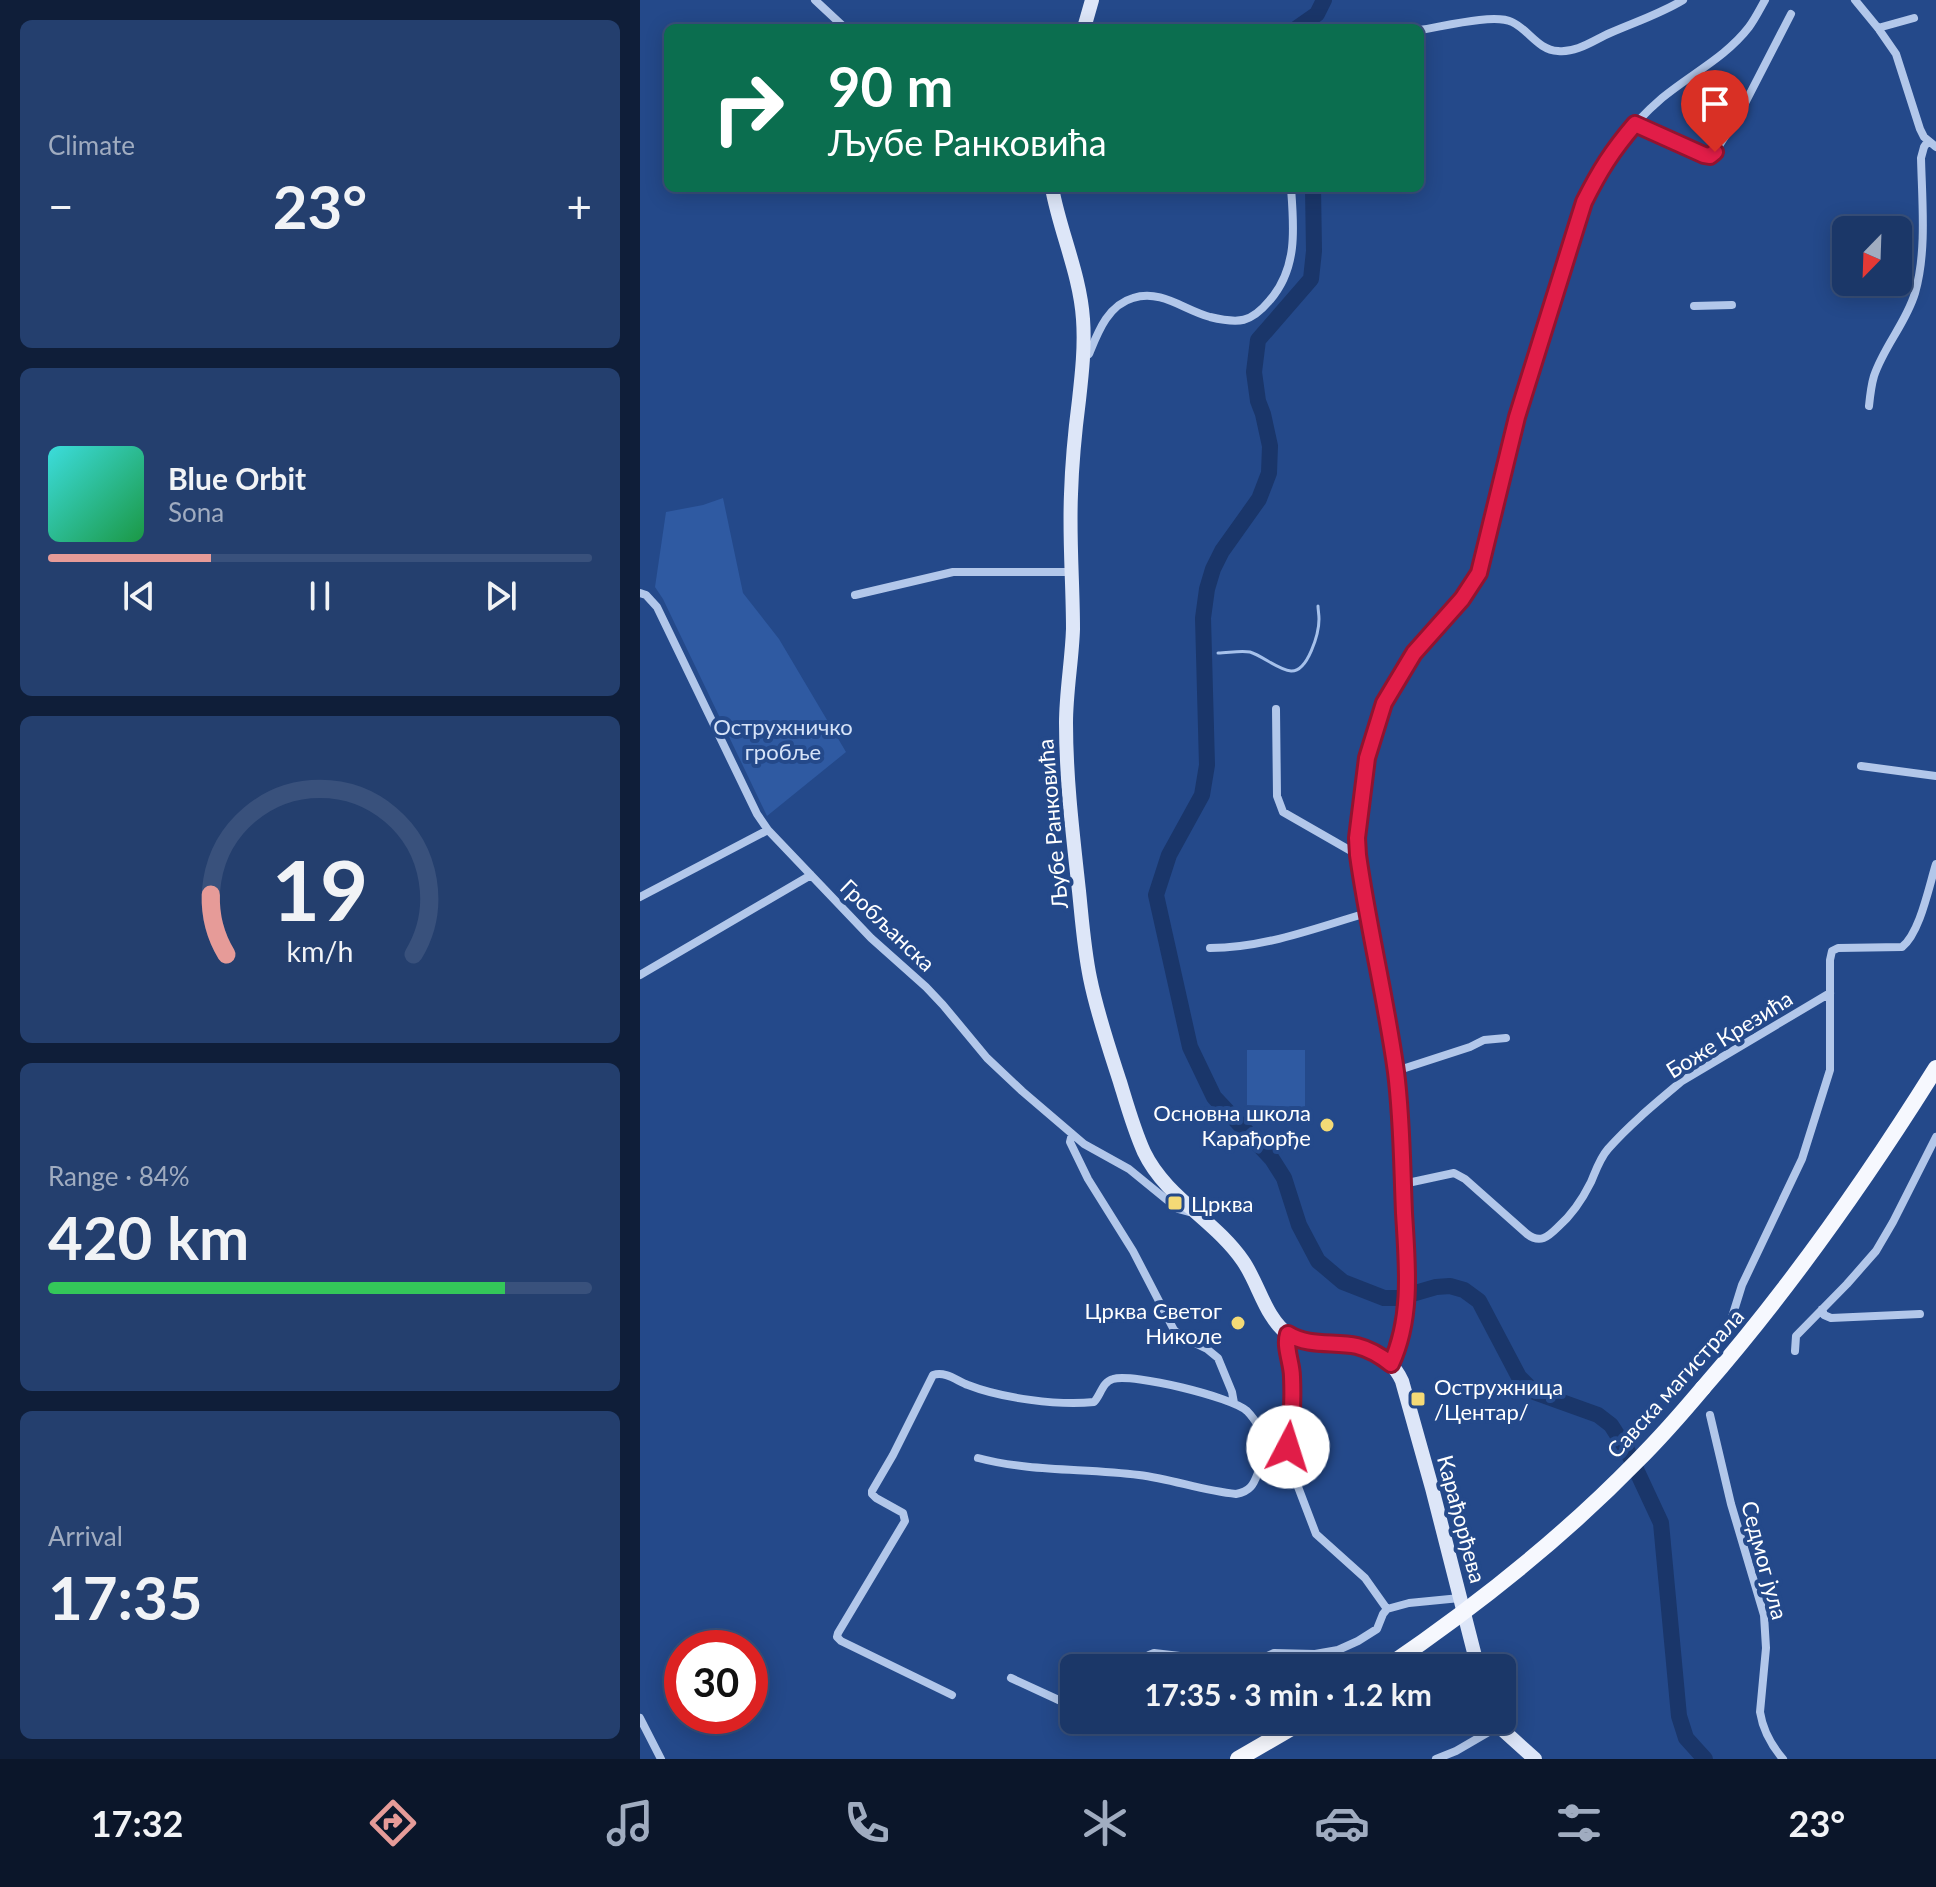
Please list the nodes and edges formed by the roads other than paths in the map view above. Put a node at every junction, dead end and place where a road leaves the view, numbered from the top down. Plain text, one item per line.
1 (815, 0) edge
2 (1092, 0) edge
3 (1683, 0) edge
4 (1765, 0) edge
5 (1855, 0) edge
6 (1791, 14) dead end
7 (1914, 18) dead end
8 (841, 24) edge
9 (1085, 24) edge
10 (1878, 28) junction
11 (1424, 29) edge
12 (1635, 124) junction
13 (1928, 141) junction
14 (1936, 147) edge
15 (1053, 192) edge
16 (1291, 192) edge
17 (1732, 305) dead end
18 (1694, 306) dead end
19 (1083, 357) junction
20 (1869, 406) dead end
21 (1072, 572) junction
22 (640, 593) edge
23 (855, 595) dead end
24 (1276, 709) dead end
25 (1861, 766) dead end
26 (1936, 776) edge
27 (768, 830) junction
28 (1358, 855) junction
29 (1936, 864) edge
30 (811, 875) junction
31 (640, 897) edge
32 (1367, 913) junction
33 (1210, 948) dead end
34 (640, 975) edge
35 (1830, 993) junction
36 (1506, 1038) dead end
37 (1936, 1068) edge
38 (1396, 1071) junction
39 (1072, 1134) junction
40 (1936, 1137) edge
41 (1403, 1184) junction
42 (1192, 1210) junction
43 (1822, 1309) junction
44 (1920, 1314) dead end
45 (1728, 1330) dead end
46 (1288, 1334) junction
47 (1795, 1351) dead end
48 (1391, 1364) junction
49 (1234, 1403) junction
50 (1710, 1415) dead end
51 (1271, 1455) junction
52 (1284, 1456) junction
53 (978, 1458) dead end
54 (1460, 1598) junction
55 (1387, 1609) junction
56 (1274, 1654) edge
57 (1315, 1654) edge
58 (1315, 1654) edge
59 (1405, 1654) edge
60 (1474, 1654) edge
61 (1011, 1678) dead end
62 (952, 1695) dead end
63 (1060, 1701) edge
64 (640, 1718) edge
65 (1281, 1734) edge
66 (1482, 1734) edge
67 (1509, 1734) edge
68 (661, 1759) edge
69 (1238, 1759) edge
70 (1436, 1759) edge
71 (1535, 1759) edge
72 (1783, 1759) edge

1 - 8 street
2 - 9 street
3 - 11 street
4 - 12 street
5 - 10 street
6 - 12 street
7 - 10 street
10 - 13 street
12 - 28 street
13 - 14 street
13 - 20 street
15 - 19 street, Љубе Ранковића
16 - 19 street
17 - 18 street
19 - 21 street, Љубе Ранковића
21 - 23 street
21 - 42 street, Љубе Ранковића
22 - 27 street, Гробљанска
24 - 28 street
25 - 26 street
27 - 30 street, Гробљанска
27 - 31 street
28 - 32 street
29 - 35 street
30 - 34 street
30 - 39 street, Гробљанска
32 - 33 street
32 - 38 street
35 - 41 street, Боже Крезића
35 - 45 street
36 - 38 street
37 - 59 main road, Савска магистрала, bridge
38 - 41 street
39 - 42 street, Гробљанска
39 - 49 street
40 - 43 street
41 - 48 street
42 - 46 street, Љубе Ранковића
43 - 44 street
43 - 47 street
46 - 48 street
46 - 52 street
48 - 54 street, Карађорђева
49 - 51 street
49 - 62 street
50 - 72 street, Седмог јула
51 - 52 street
51 - 53 street
52 - 55 street
54 - 55 street
54 - 60 street, Карађорђева
55 - 57 street
56 - 58 street
61 - 63 street
64 - 68 street
65 - 69 main road
66 - 70 street
67 - 71 street

